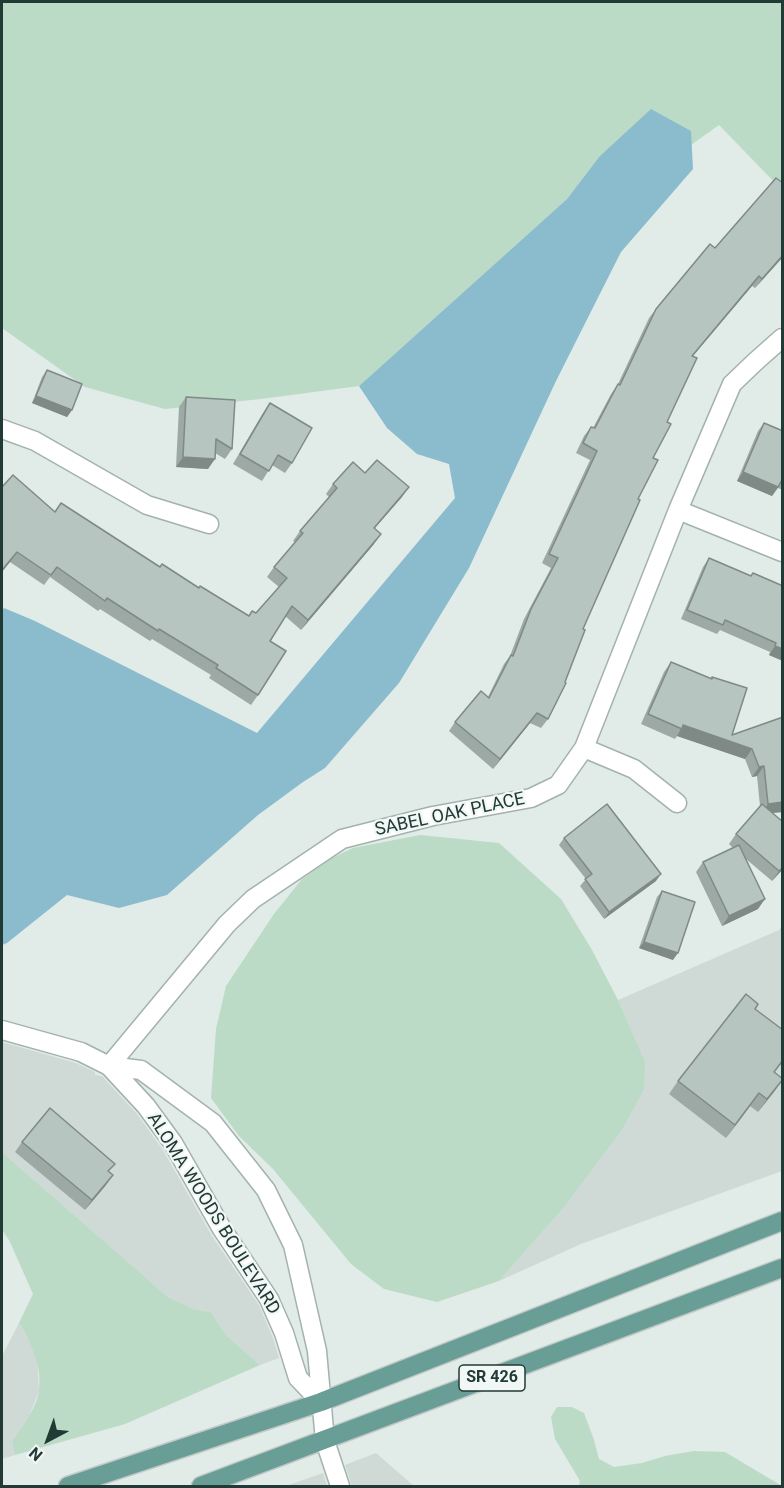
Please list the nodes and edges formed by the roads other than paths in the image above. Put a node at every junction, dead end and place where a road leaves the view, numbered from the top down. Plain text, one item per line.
1 (783, 339) edge
2 (2, 429) edge
3 (678, 510) junction
4 (209, 524) dead end
5 (783, 552) edge
6 (584, 748) junction
7 (677, 803) dead end
8 (2, 1030) edge
9 (109, 1066) junction
10 (783, 1221) edge
11 (783, 1268) edge
12 (321, 1402) junction
13 (325, 1441) junction
14 (68, 1486) edge
15 (201, 1486) edge
16 (339, 1486) edge

1 - 3 street, SABEL OAK PLACE
2 - 4 street
3 - 5 street
3 - 6 street, SABEL OAK PLACE
6 - 7 street
6 - 9 street, SABEL OAK PLACE
8 - 9 street, ALOMA WOODS BOULEVARD
9 - 12 street, ALOMA WOODS BOULEVARD
9 - 12 street, ALOMA WOODS BOULEVARD
10 - 12 main road, SR 426
11 - 13 main road, SR 426
12 - 13 street, ALOMA WOODS BOULEVARD
12 - 14 main road, SR 426
13 - 15 main road, SR 426
13 - 16 street, ALOMA WOODS BOULEVARD

